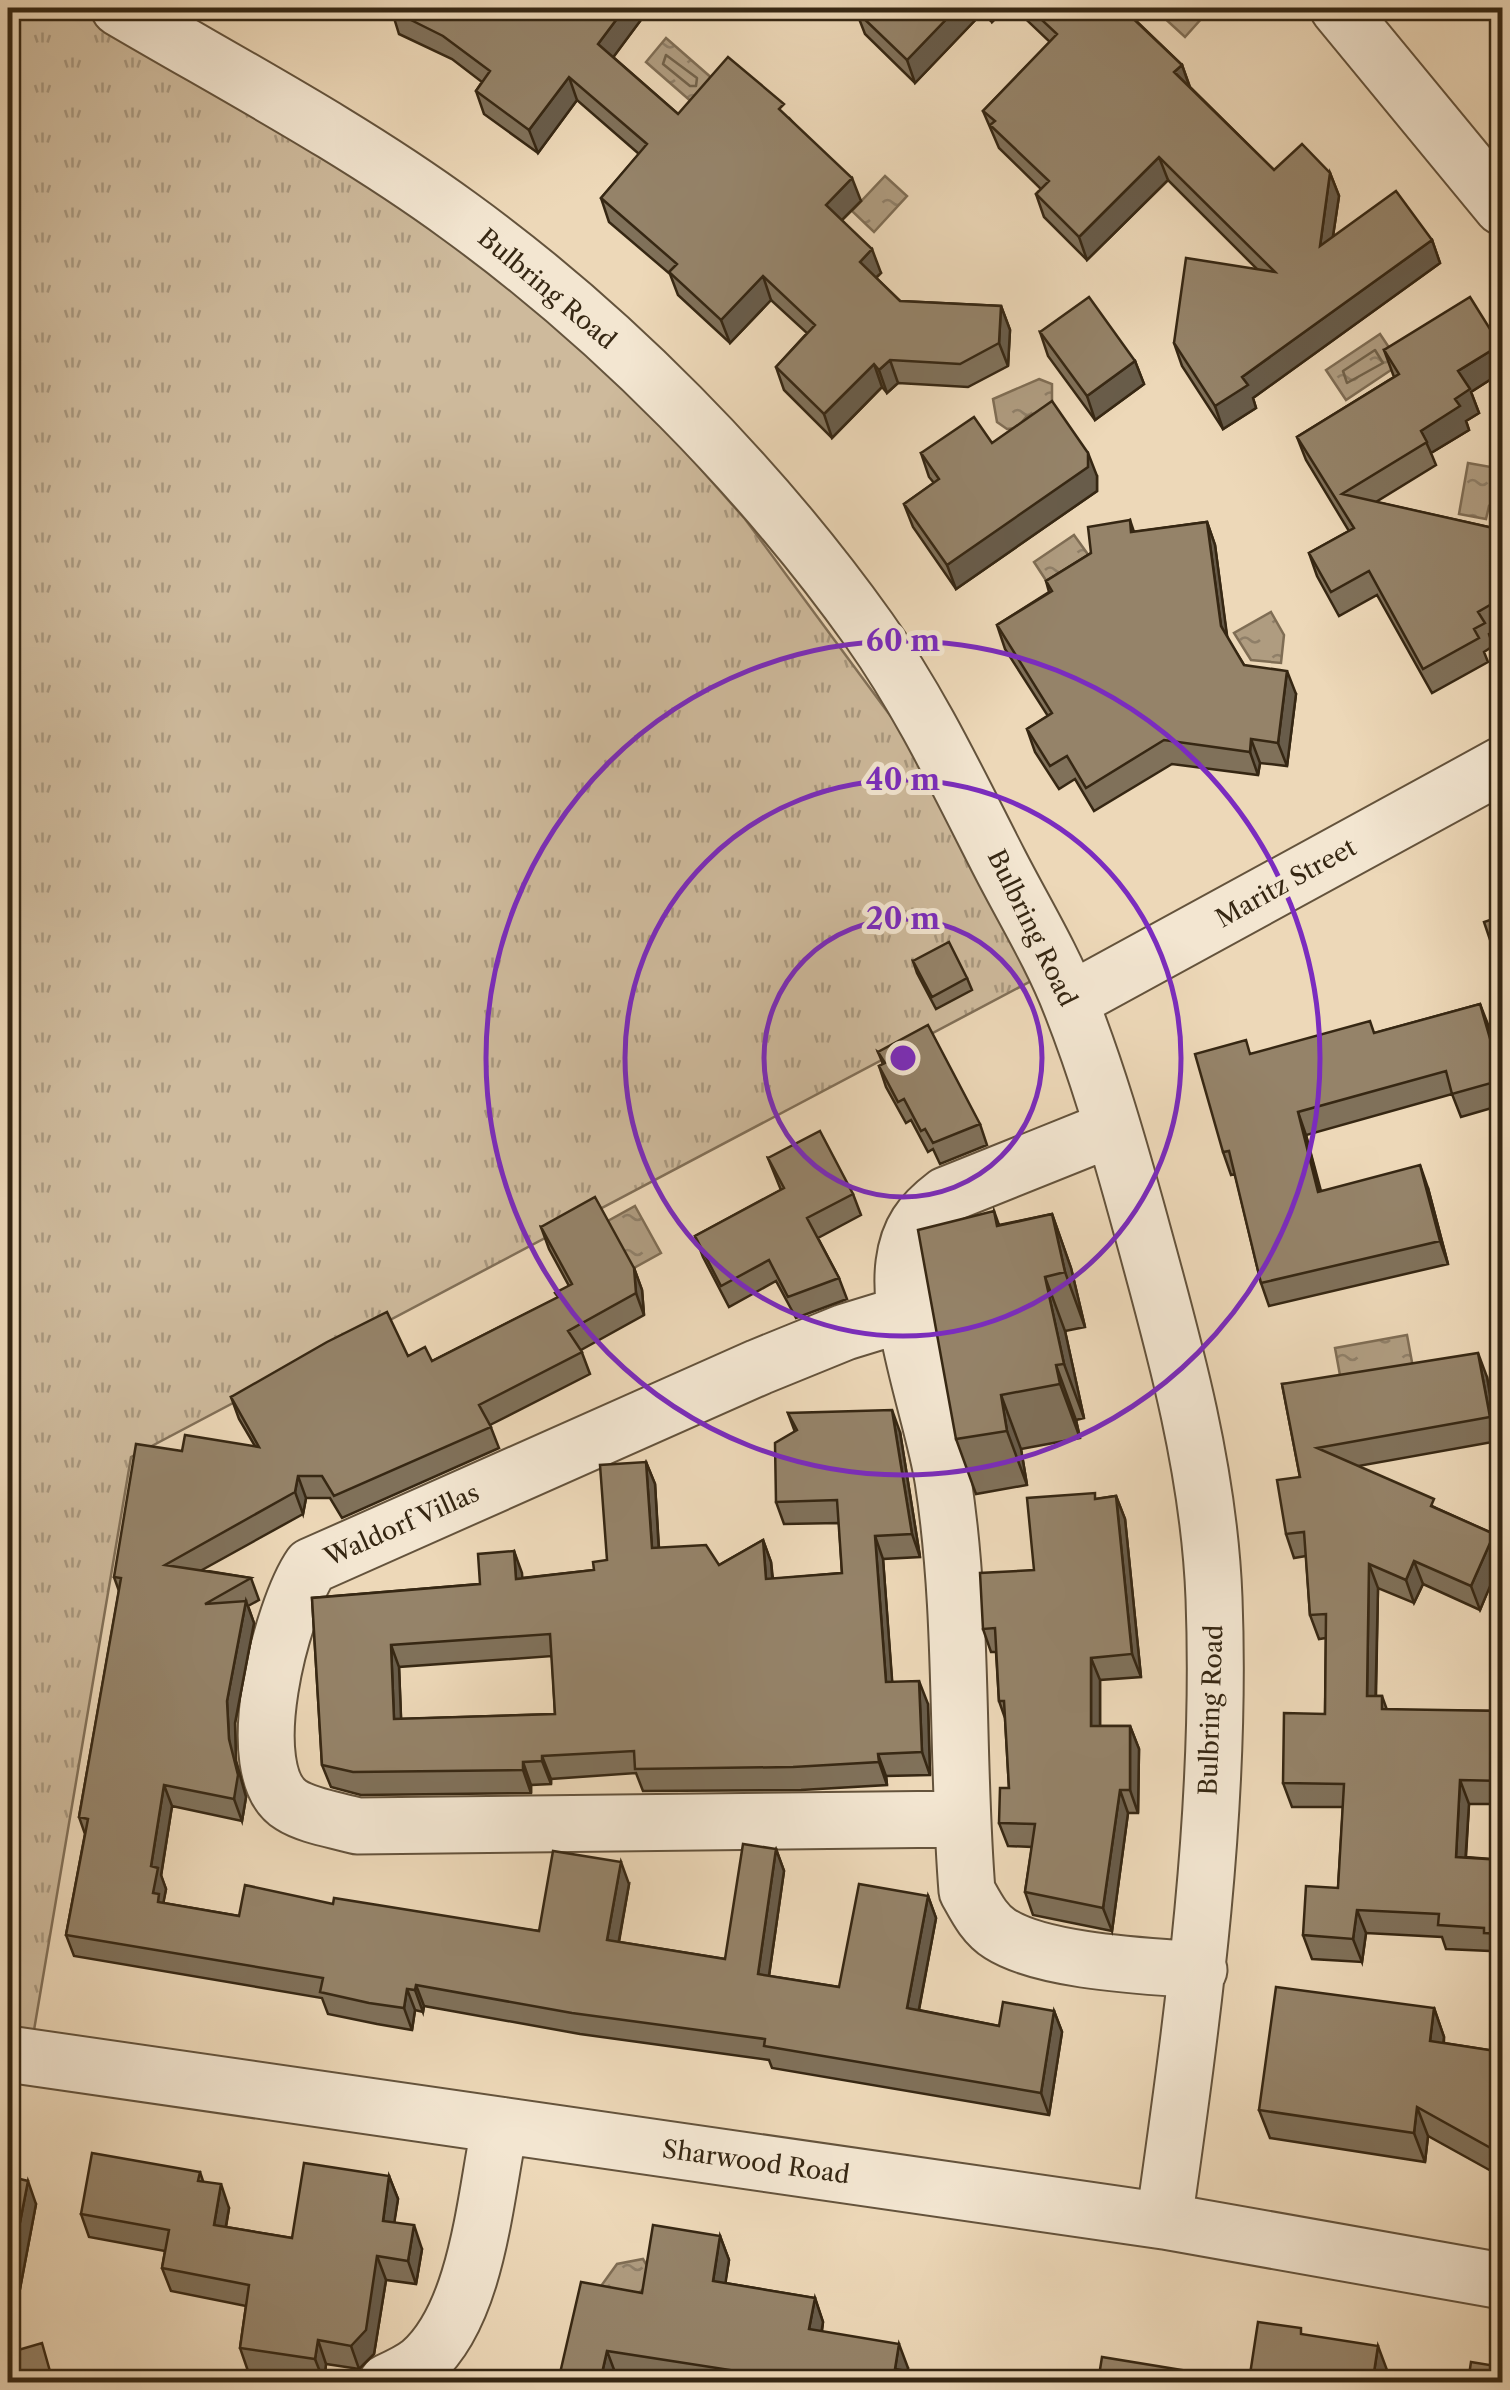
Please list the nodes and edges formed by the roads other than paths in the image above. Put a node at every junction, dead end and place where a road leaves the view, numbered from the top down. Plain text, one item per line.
1 (118, 8) edge
2 (1338, 8) edge
3 (1502, 207) edge
4 (1502, 765) edge
5 (1070, 1001) junction
6 (1113, 1128) junction
7 (907, 1314) junction
8 (962, 1819) junction
9 (1199, 1970) junction
10 (8, 2054) edge
11 (500, 2124) junction
12 (1164, 2221) junction
13 (1502, 2281) edge
14 (387, 2382) edge

1 - 5 street, Bulbring Road
2 - 3 street
4 - 5 street, Maritz Street
5 - 6 street, Bulbring Road
6 - 7 street
6 - 9 street, Bulbring Road
7 - 8 street
7 - 8 street, Waldorf Villas
8 - 9 street
9 - 12 street, Bulbring Road
10 - 11 street, Sharwood Road
11 - 12 street, Sharwood Road
11 - 14 street
12 - 13 street, Sharwood Road

